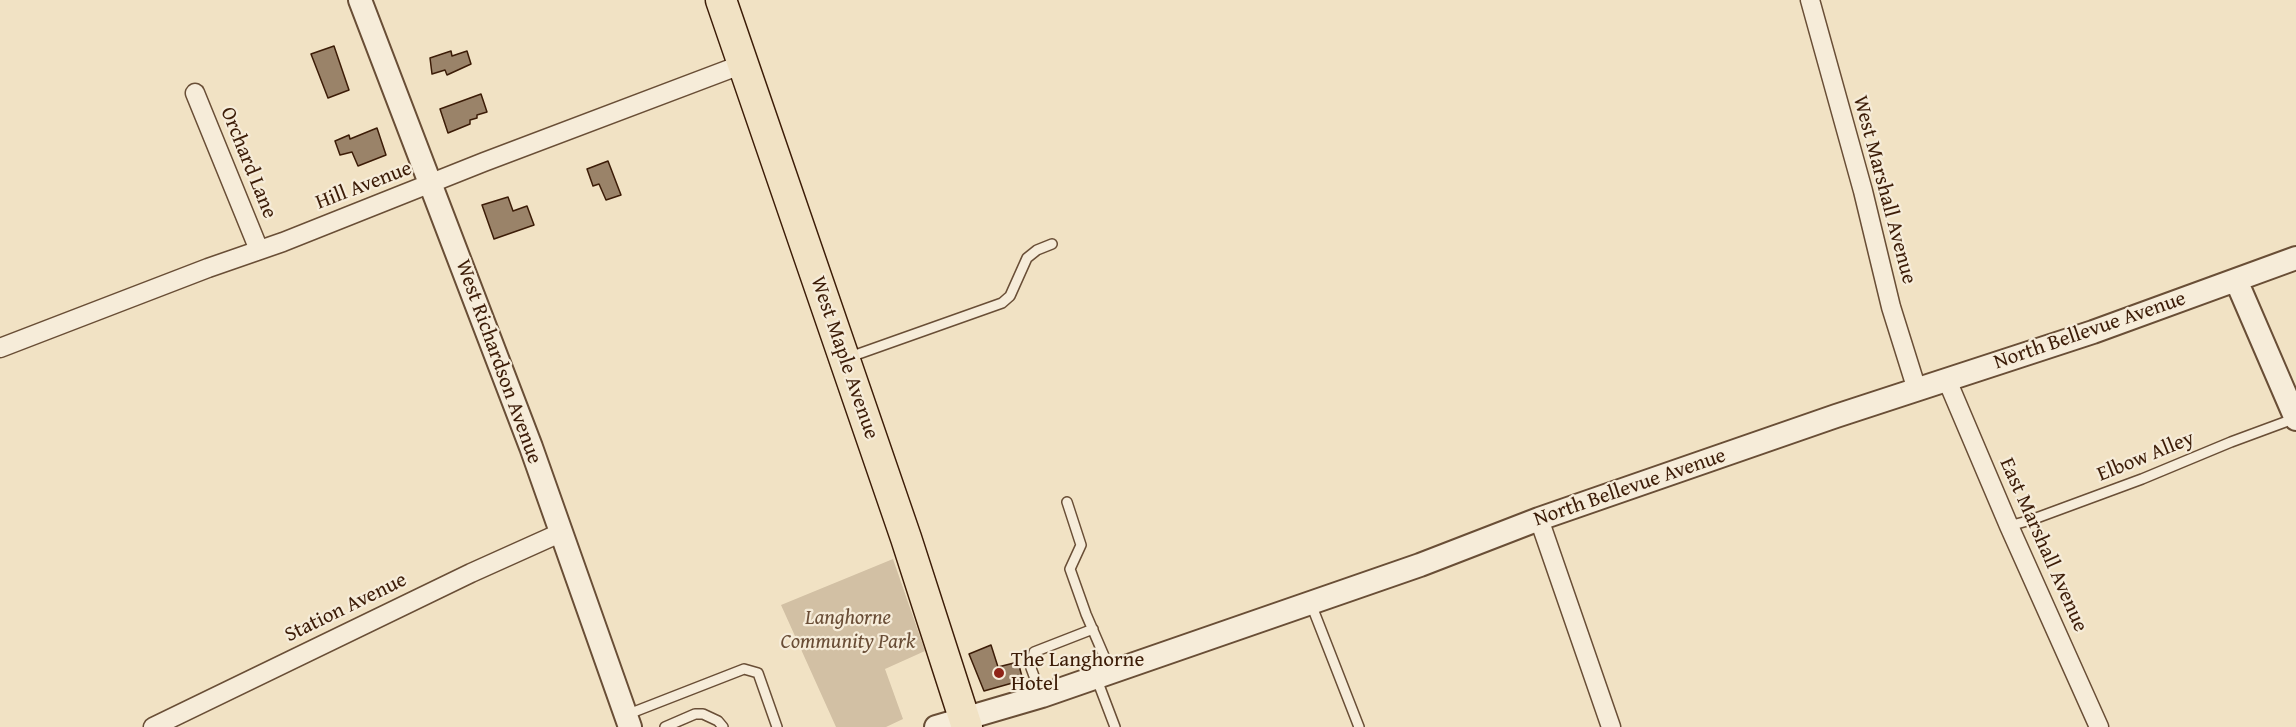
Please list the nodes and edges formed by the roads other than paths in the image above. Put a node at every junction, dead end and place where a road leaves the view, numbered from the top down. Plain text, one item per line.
1 (360, 0) edge
2 (721, 0) edge
3 (1810, 0) edge
4 (743, 64) junction
5 (195, 93) dead end
6 (431, 184) junction
7 (1052, 244) dead end
8 (259, 250) junction
9 (2296, 258) edge
10 (2236, 280) junction
11 (0, 348) edge
12 (844, 359) junction
13 (1947, 380) junction
14 (1917, 390) junction
15 (2296, 418) edge
16 (1067, 502) dead end
17 (1539, 519) junction
18 (2009, 526) junction
19 (561, 533) junction
20 (1310, 602) junction
21 (1093, 629) junction
22 (1104, 674) junction
23 (1042, 696) junction
24 (628, 721) edge
25 (965, 722) edge
26 (153, 727) edge
27 (665, 727) edge
28 (723, 727) edge
29 (777, 727) edge
30 (936, 727) edge
31 (1115, 727) edge
32 (1359, 727) edge
33 (1611, 727) edge
34 (2099, 727) edge

1 - 6 street, West Richardson Avenue
2 - 4 main road, West Maple Avenue
3 - 14 street, West Marshall Avenue
4 - 6 street, Hill Avenue
4 - 12 main road, West Maple Avenue
5 - 8 street, Orchard Lane
6 - 8 street, Hill Avenue
6 - 19 street, West Richardson Avenue
7 - 12 lane
8 - 11 street, Hill Avenue
9 - 10 street, North Bellevue Avenue
10 - 13 street, North Bellevue Avenue
10 - 15 street
12 - 25 main road, West Maple Avenue
13 - 14 street, North Bellevue Avenue
13 - 18 street, East Marshall Avenue
14 - 17 street, North Bellevue Avenue
15 - 18 lane, Elbow Alley
16 - 21 lane
17 - 20 street, North Bellevue Avenue
17 - 33 street
18 - 34 street, East Marshall Avenue
19 - 24 street, West Richardson Avenue
19 - 26 street, Station Avenue
20 - 22 street, North Bellevue Avenue
20 - 32 lane
21 - 22 lane
21 - 23 lane
22 - 23 street, North Bellevue Avenue
22 - 31 lane
23 - 25 street, North Bellevue Avenue
24 - 29 lane
25 - 30 street, North Bellevue Avenue
27 - 28 lane

